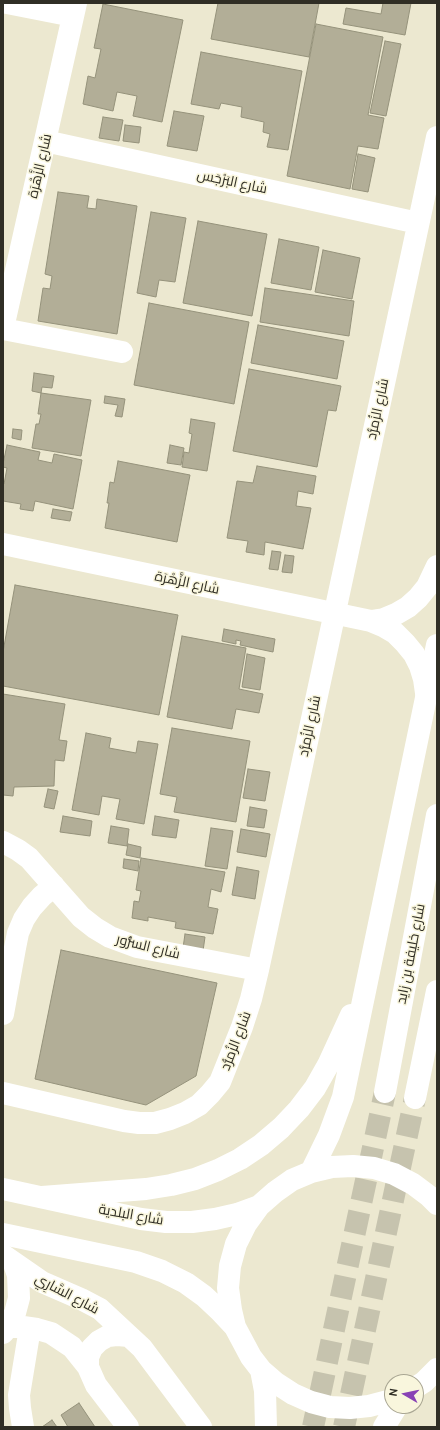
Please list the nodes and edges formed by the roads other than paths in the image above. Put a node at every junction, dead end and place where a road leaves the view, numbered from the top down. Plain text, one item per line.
1 (7, 3) edge
2 (75, 10) edge
3 (437, 137) edge
4 (45, 141) junction
5 (418, 223) junction
6 (8, 283) edge
7 (3, 328) edge
8 (122, 352) dead end
9 (3, 544) edge
10 (437, 566) edge
11 (334, 613) junction
12 (370, 621) junction
13 (437, 644) edge
14 (426, 693) junction
15 (437, 815) edge
16 (3, 842) edge
17 (54, 886) junction
18 (258, 970) junction
19 (367, 979) junction
20 (437, 991) edge
21 (3, 1014) edge
22 (385, 1092) tunnel mouth
23 (3, 1093) edge
24 (415, 1098) tunnel mouth
25 (312, 1172) junction
26 (3, 1189) edge
27 (42, 1197) junction
28 (437, 1204) edge
29 (259, 1206) junction
30 (3, 1234) edge
31 (9, 1260) edge
32 (235, 1327) junction
33 (30, 1328) junction
34 (5, 1330) edge
35 (129, 1336) junction
36 (88, 1367) junction
37 (262, 1370) junction
38 (384, 1402) edge
39 (392, 1414) edge
40 (23, 1427) edge
41 (128, 1427) edge
42 (201, 1427) edge
43 (266, 1427) edge
44 (384, 1427) edge

1 - 2 main road
2 - 4 main road, شارع الزَّهْرَة
3 - 5 main road, شارع الزُمرُّد
4 - 5 main road, شارع البَرْجَس
4 - 6 main road, شارع الزَّهْرَة
5 - 11 main road, شارع الزُمرُّد
6 - 7 main road, شارع الزَّهْرَة
7 - 8 main road
9 - 11 main road, شارع الزَّهْرَة
10 - 12 main road, شارع الزَّهْرَة
11 - 12 main road, شارع الزَّهْرَة
11 - 18 main road, شارع الزُمرُّد
12 - 14 main road, شارع الزَّهْرَة
13 - 14 main road
14 - 19 main road
15 - 22 main road, شارع خليفة بن زايد
16 - 17 main road, شارع السُّرُور
17 - 18 main road, شارع السُّرُور
17 - 21 main road
18 - 23 main road, شارع الزُمرُّد
19 - 25 main road
19 - 27 main road
20 - 24 main road
25 - 28 main road
25 - 29 main road
26 - 27 main road, شارع البلدية
27 - 29 main road, شارع البلدية
29 - 32 main road
30 - 32 main road
31 - 34 main road
31 - 35 main road, شارع السَّارِي
32 - 37 main road
33 - 34 main road
33 - 36 main road
33 - 40 main road
35 - 36 main road
35 - 42 main road, شارع السَّارِي
36 - 41 main road
37 - 38 main road
37 - 43 main road
39 - 44 main road

